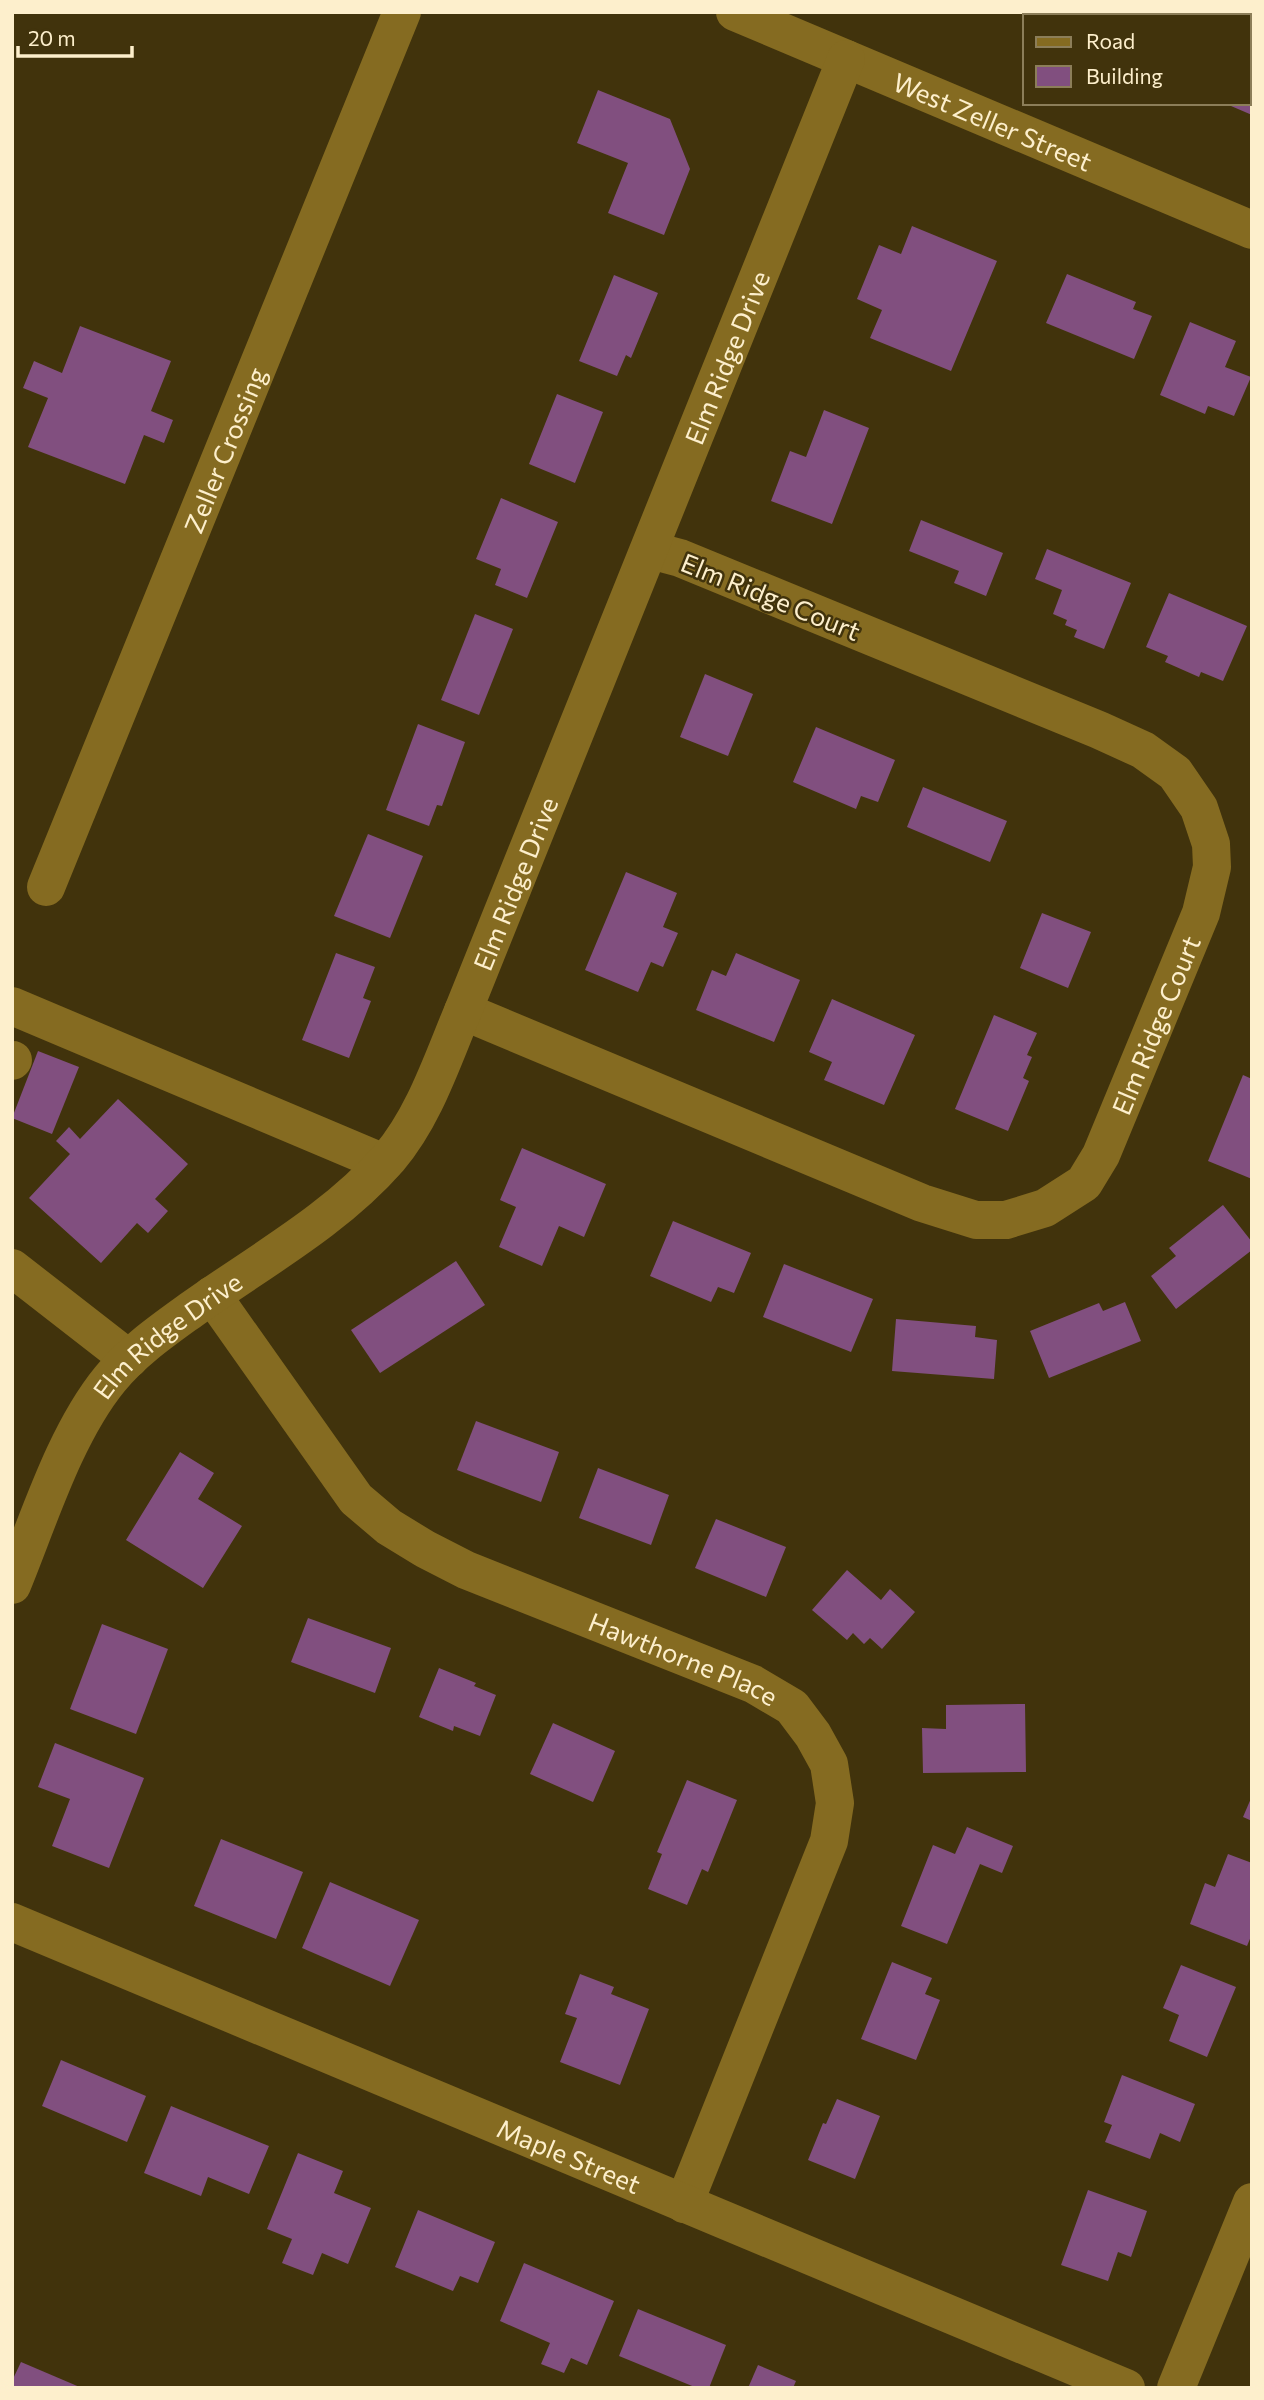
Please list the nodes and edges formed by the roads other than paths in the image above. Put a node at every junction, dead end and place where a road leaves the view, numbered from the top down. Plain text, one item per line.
1 (402, 12) edge
2 (735, 12) edge
3 (846, 59) junction
4 (1252, 230) edge
5 (650, 550) junction
6 (46, 887) dead end
7 (12, 1006) edge
8 (463, 1012) junction
9 (384, 1163) junction
10 (12, 1268) edge
11 (212, 1295) junction
12 (129, 1359) junction
13 (12, 1585) edge
14 (12, 1922) edge
15 (1252, 2202) edge
16 (684, 2204) junction
17 (1126, 2388) edge
18 (1176, 2388) edge

1 - 6 street, Zeller Crossing
2 - 3 street, West Zeller Street
3 - 4 street, West Zeller Street
3 - 5 street, Elm Ridge Drive
5 - 8 street, Elm Ridge Drive
5 - 8 street, Elm Ridge Court
7 - 9 street
8 - 9 street, Elm Ridge Drive
9 - 11 street, Elm Ridge Drive
10 - 12 street
11 - 12 street, Elm Ridge Drive
11 - 16 street, Hawthorne Place
12 - 13 street, Elm Ridge Drive
14 - 16 street, Maple Street
15 - 18 street
16 - 17 street, Maple Street

